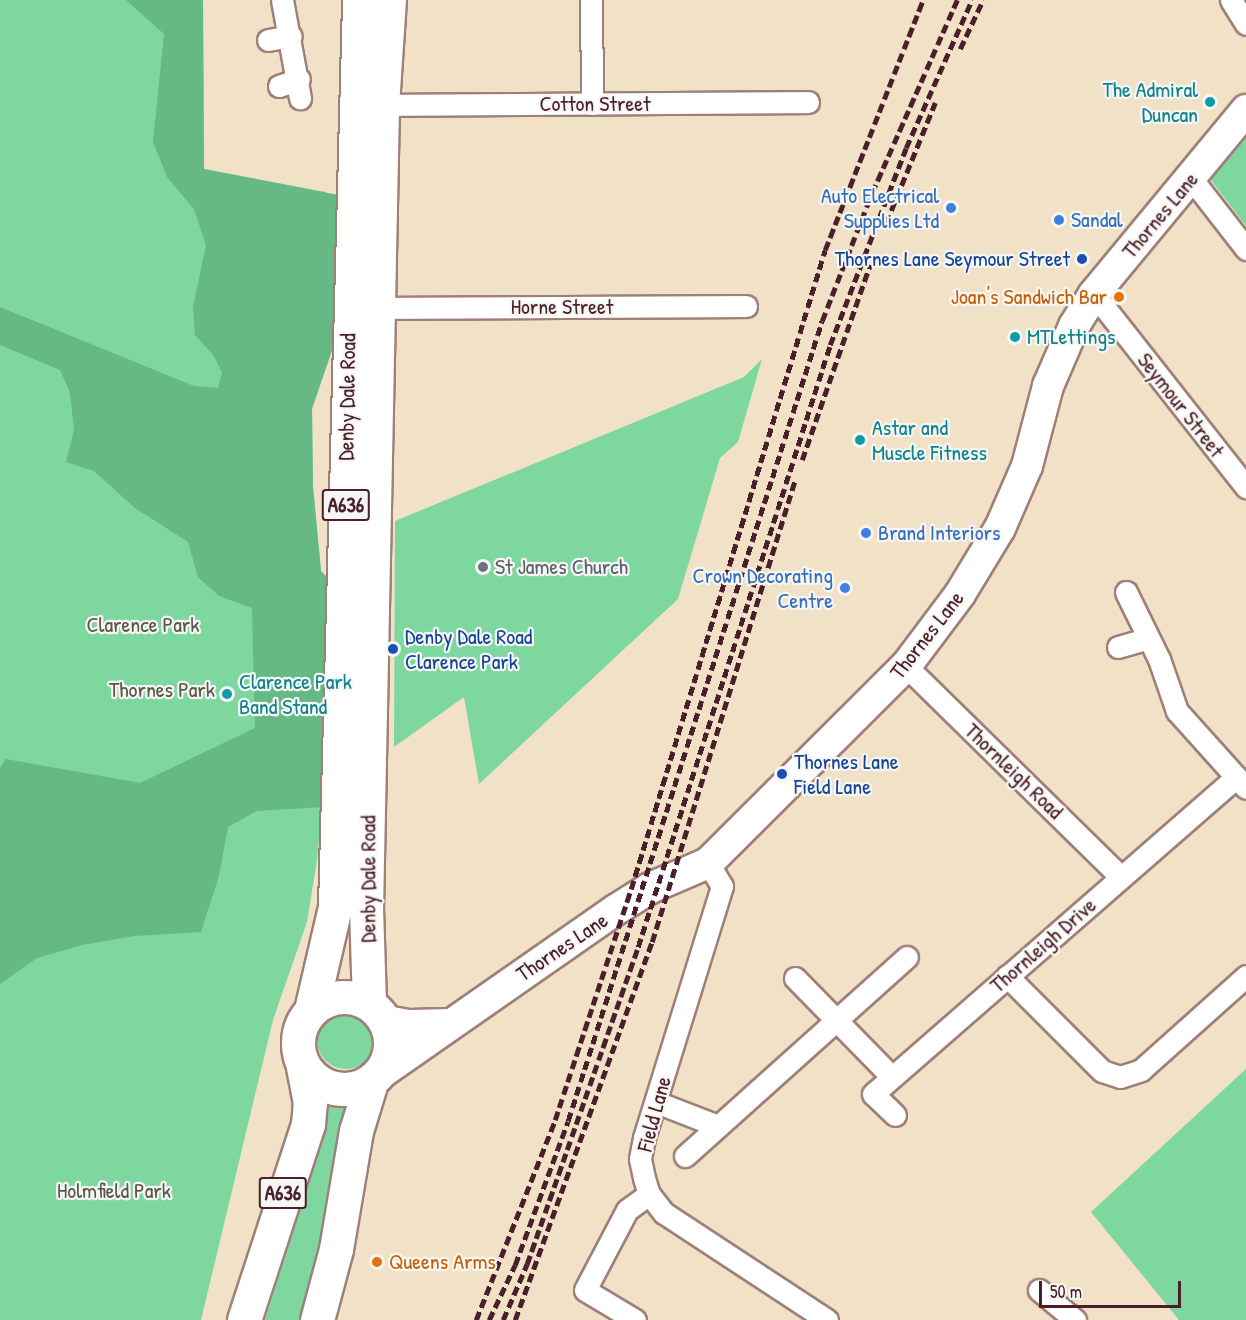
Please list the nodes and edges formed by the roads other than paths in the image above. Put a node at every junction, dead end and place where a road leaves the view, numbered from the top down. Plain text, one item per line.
1 (282, 0) edge
2 (359, 0) edge
3 (389, 0) edge
4 (591, 0) edge
5 (1232, 0) edge
6 (1246, 24) edge
7 (291, 36) junction
8 (268, 40) dead end
9 (279, 86) dead end
10 (808, 102) dead end
11 (592, 104) junction
12 (382, 105) junction
13 (1246, 110) edge
14 (1191, 178) junction
15 (1246, 249) edge
16 (1094, 294) junction
17 (746, 306) dead end
18 (379, 309) junction
19 (1246, 487) edge
20 (1126, 592) dead end
21 (1146, 639) junction
22 (1118, 647) dead end
23 (906, 666) junction
24 (1241, 782) edge
25 (708, 863) junction
26 (1122, 877) junction
27 (907, 957) dead end
28 (1007, 976) junction
29 (1246, 976) edge
30 (795, 978) dead end
31 (312, 1006) junction
32 (377, 1012) junction
33 (838, 1022) junction
34 (450, 1024) junction
35 (303, 1066) junction
36 (884, 1069) dead end
37 (377, 1077) junction
38 (656, 1102) junction
39 (895, 1115) dead end
40 (718, 1126) junction
41 (685, 1156) dead end
42 (650, 1194) junction
43 (1039, 1290) dead end
44 (1072, 1319) edge
45 (244, 1320) edge
46 (317, 1320) edge
47 (635, 1320) edge
48 (827, 1320) edge

1 - 7 street
2 - 31 main road, Denby Dale Road / A636
3 - 12 main road, Denby Dale Road / A636
4 - 11 street
5 - 6 street
7 - 8 street
7 - 9 street
10 - 11 street, Cotton Street
11 - 12 street, Cotton Street
12 - 18 main road, Denby Dale Road / A636
13 - 14 street, Thornes Lane
14 - 15 street
14 - 16 street, Thornes Lane
16 - 19 street, Seymour Street
16 - 23 street, Thornes Lane
17 - 18 street, Horne Street
18 - 32 main road, Denby Dale Road / A636
20 - 21 street
21 - 22 street
21 - 24 street
23 - 25 street, Thornes Lane
23 - 26 street, Thornleigh Road
24 - 26 street, Thornleigh Drive
25 - 34 street, Thornes Lane
25 - 38 street, Field Lane
26 - 28 street, Thornleigh Drive
27 - 33 street
28 - 29 street
28 - 39 street, Thornleigh Drive
30 - 33 street
31 - 32 main road
31 - 35 main road, A636
32 - 34 street
32 - 37 main road, A636
33 - 36 street
33 - 40 street
34 - 37 street, Thornes Lane
35 - 37 main road
35 - 45 main road, A636
37 - 46 main road, A636
38 - 40 street
38 - 42 street, Field Lane
40 - 41 street
42 - 47 street
42 - 48 street, Field Lane
43 - 44 street

